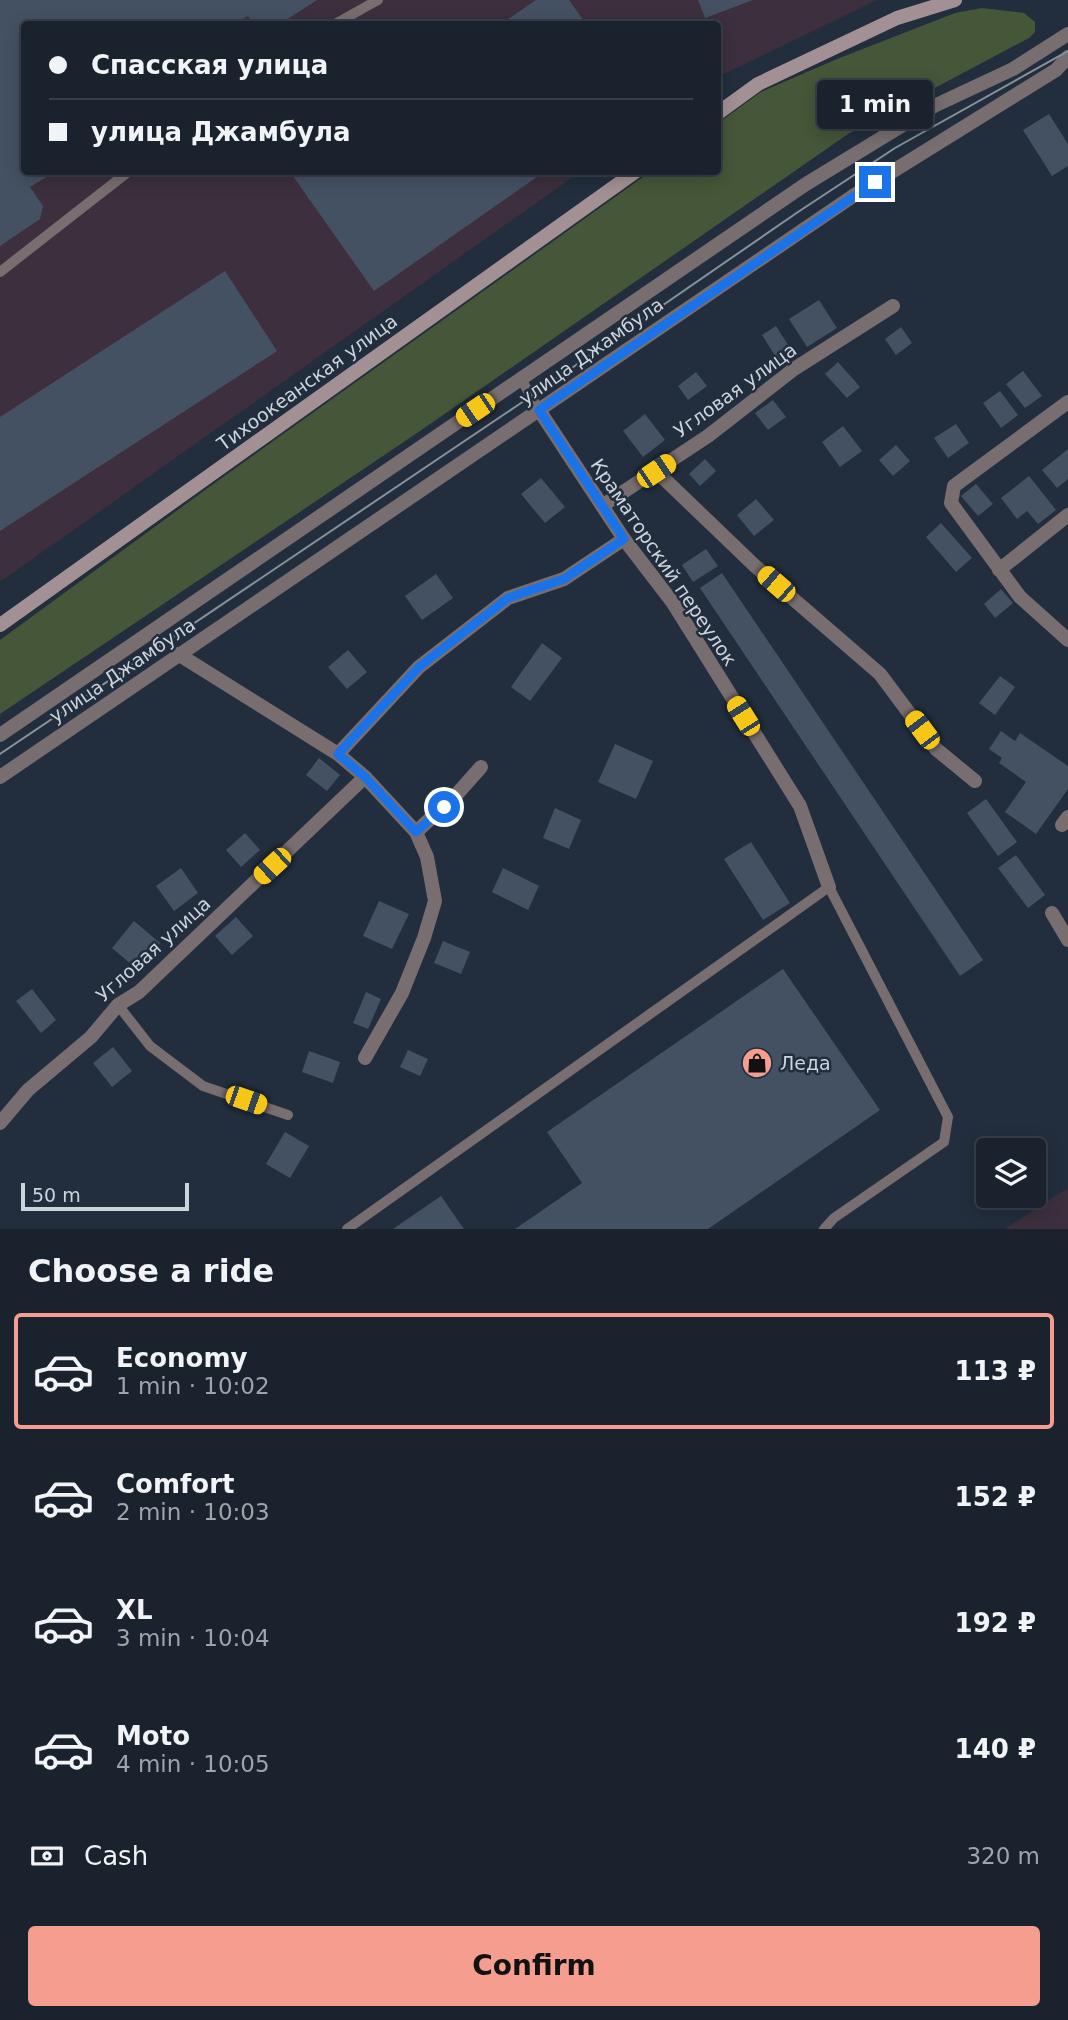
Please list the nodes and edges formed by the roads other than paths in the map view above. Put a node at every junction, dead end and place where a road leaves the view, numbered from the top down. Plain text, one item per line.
1 (378, 0) edge
2 (955, 0) edge
3 (340, 21) edge
4 (1068, 34) edge
5 (1068, 57) edge
6 (721, 111) edge
7 (124, 175) edge
8 (631, 175) edge
9 (0, 272) edge
10 (893, 306) dead end
11 (521, 379) junction
12 (1068, 402) edge
13 (539, 410) junction
14 (656, 471) junction
15 (602, 506) junction
16 (1068, 515) edge
17 (624, 539) junction
18 (999, 570) junction
19 (0, 625) edge
20 (1068, 640) edge
21 (178, 654) junction
22 (0, 735) edge
23 (338, 754) junction
24 (481, 767) dead end
25 (0, 777) edge
26 (365, 777) junction
27 (975, 781) dead end
28 (416, 832) junction
29 (829, 887) junction
30 (1052, 913) dead end
31 (1068, 940) edge
32 (118, 1005) junction
33 (365, 1058) dead end
34 (288, 1115) dead end
35 (0, 1123) edge
36 (347, 1229) edge
37 (824, 1229) edge

1 - 3 lane
2 - 6 main road
4 - 11 street, улица Джамбула
5 - 13 street, улица Джамбула
7 - 9 lane
8 - 19 main road, Тихоокеанская улица
10 - 14 street, Угловая улица
11 - 13 lane
11 - 22 street, улица Джамбула
12 - 18 street
13 - 15 street, Краматорский переулок
13 - 21 street, улица Джамбула
14 - 15 street, Угловая улица
14 - 27 street
15 - 17 street, Краматорский переулок
16 - 18 street
17 - 23 street
17 - 29 street, Краматорский переулок
18 - 20 street
21 - 23 street
21 - 25 street, улица Джамбула
23 - 26 street
24 - 28 street
26 - 28 street
26 - 32 street, Угловая улица
28 - 33 street
29 - 36 lane
29 - 37 lane
30 - 31 street
32 - 34 lane
32 - 35 street, Угловая улица

